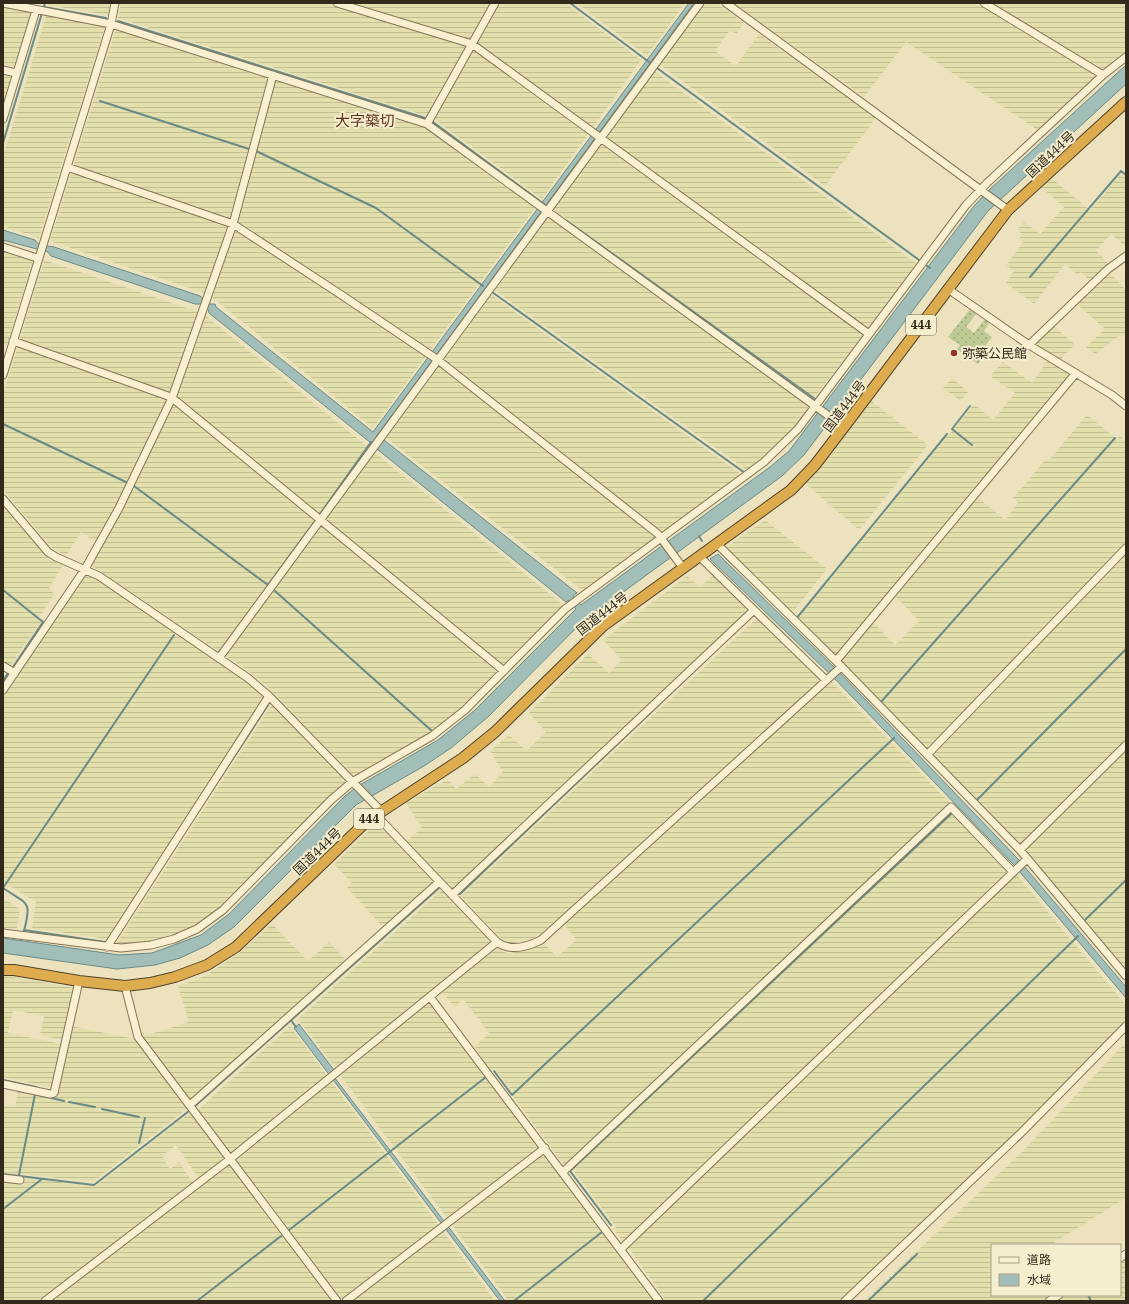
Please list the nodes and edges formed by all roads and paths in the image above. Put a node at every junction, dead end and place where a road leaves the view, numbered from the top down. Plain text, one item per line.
1 (3, 3) edge
2 (115, 3) edge
3 (337, 3) edge
4 (495, 3) edge
5 (700, 3) edge
6 (726, 3) edge
7 (984, 3) edge
8 (41, 11) junction
9 (111, 24) junction
10 (472, 44) junction
11 (1126, 58) edge
12 (3, 70) edge
13 (16, 73) junction
14 (273, 75) junction
15 (1103, 75) junction
16 (1126, 102) edge
17 (3, 119) edge
18 (427, 124) junction
19 (598, 134) junction
20 (67, 167) junction
21 (983, 190) junction
22 (1005, 207) junction
23 (544, 208) junction
24 (233, 224) junction
25 (3, 247) edge
26 (37, 255) junction
27 (1126, 256) edge
28 (948, 289) junction
29 (869, 334) junction
30 (13, 341) junction
31 (1029, 345) junction
32 (434, 357) junction
33 (1076, 373) junction
34 (3, 375) edge
35 (172, 398) junction
36 (817, 406) junction
37 (1126, 406) edge
38 (844, 427) junction
39 (3, 498) edge
40 (320, 519) junction
41 (662, 539) junction
42 (716, 545) junction
43 (1126, 548) edge
44 (701, 556) junction
45 (683, 568) junction
46 (85, 569) junction
47 (754, 610) junction
48 (219, 658) junction
49 (3, 666) edge
50 (838, 666) junction
51 (504, 671) junction
52 (15, 673) junction
53 (828, 679) junction
54 (3, 690) edge
55 (269, 696) junction
56 (1126, 744) edge
57 (928, 755) junction
58 (352, 782) junction
59 (378, 813) junction
60 (1020, 850) junction
61 (1025, 860) junction
62 (1014, 871) junction
63 (440, 882) junction
64 (452, 895) junction
65 (3, 933) edge
66 (497, 942) junction
67 (107, 947) junction
68 (3, 970) edge
69 (1126, 976) edge
70 (79, 981) junction
71 (126, 986) junction
72 (430, 997) junction
73 (1126, 1026) edge
74 (3, 1084) edge
75 (190, 1105) junction
76 (545, 1148) junction
77 (230, 1159) junction
78 (563, 1172) junction
79 (3, 1178) edge
80 (20, 1180) dead end
81 (622, 1249) junction
82 (45, 1301) edge
83 (338, 1301) edge
84 (346, 1301) edge
85 (659, 1301) edge
86 (846, 1301) edge

1 - 8 street
2 - 9 street
3 - 10 street
4 - 10 street
5 - 19 street
6 - 21 street
7 - 15 street
8 - 9 street
8 - 13 street
9 - 14 street
9 - 20 street
10 - 18 street
10 - 19 street
11 - 15 street
12 - 13 street
13 - 17 street
14 - 18 street
14 - 24 street
15 - 21 street
16 - 22 highway, 国道444号 / 444
18 - 23 street
19 - 23 street
19 - 29 street
20 - 24 street
20 - 26 street
21 - 22 street
21 - 29 street
22 - 28 highway, 国道444号 / 444
23 - 32 street
23 - 36 street
24 - 32 street
24 - 35 street
25 - 26 street
26 - 30 street
27 - 31 street
28 - 31 street
28 - 38 highway, 国道444号 / 444
29 - 36 street
30 - 34 street
30 - 35 street
31 - 33 street
32 - 40 street
32 - 41 street
33 - 37 street
33 - 50 street
35 - 40 street
35 - 46 street
36 - 38 street
36 - 41 street
38 - 42 highway, 国道444号 / 444
39 - 46 street
40 - 48 street
40 - 51 street
41 - 45 street
41 - 51 street
42 - 44 highway, 国道444号 / 444
42 - 50 street
43 - 57 street
44 - 45 highway, 国道444号 / 444
44 - 47 street
45 - 59 highway, 国道444号 / 444
46 - 48 street
46 - 52 street
47 - 53 street
47 - 64 street
48 - 55 street
49 - 52 street
50 - 53 street
50 - 57 street
51 - 58 street
52 - 54 street
53 - 66 street
55 - 58 street
55 - 67 street
56 - 60 street
57 - 60 street
58 - 59 street
58 - 67 street
59 - 63 street
59 - 71 highway, 国道444号 / 444
60 - 61 street
61 - 62 street
61 - 69 street
62 - 78 street
62 - 81 street
63 - 64 street
63 - 75 street
64 - 66 street
65 - 67 street
66 - 72 street
68 - 70 highway, 国道444号 / 444
70 - 71 highway, 国道444号 / 444
70 - 74 street
71 - 75 street
72 - 76 street
72 - 77 street
73 - 86 street
75 - 77 street
76 - 78 street
76 - 84 street
77 - 82 street
77 - 83 street
78 - 81 street
79 - 80 street
81 - 85 street

